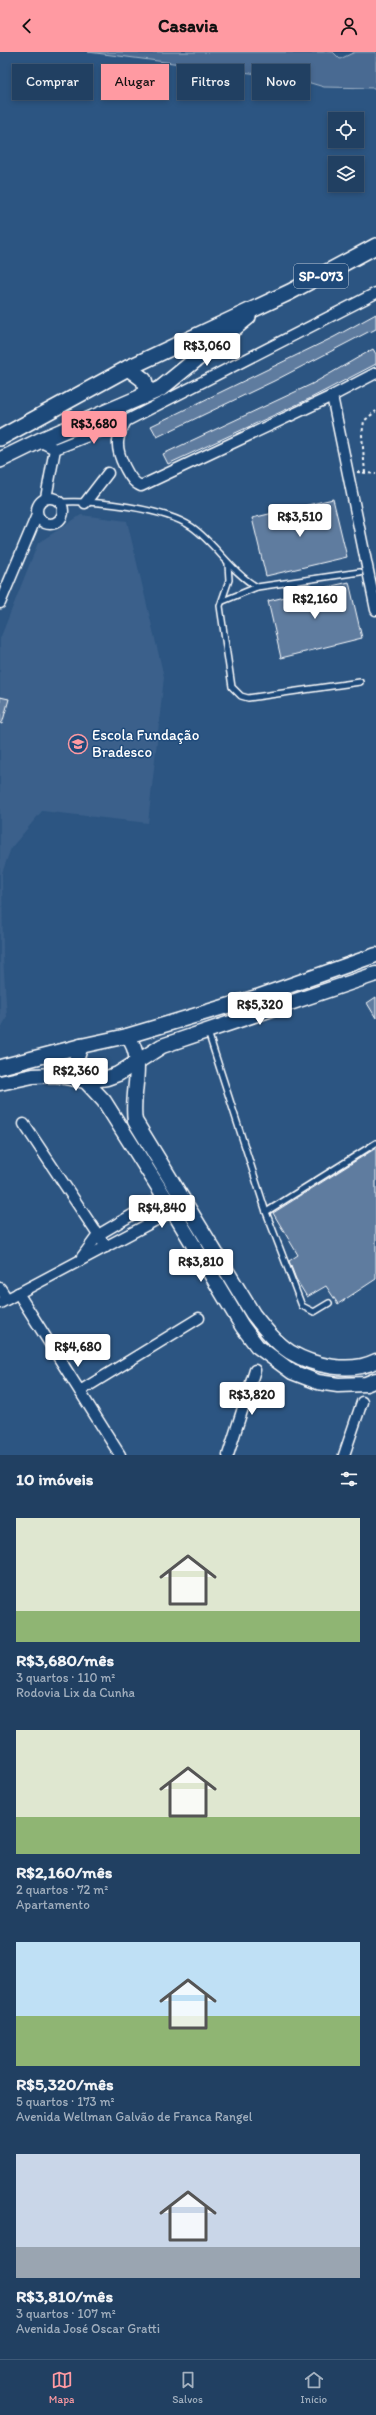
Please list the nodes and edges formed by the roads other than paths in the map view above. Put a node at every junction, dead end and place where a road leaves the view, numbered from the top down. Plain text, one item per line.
1 (376, 246) edge
2 (376, 293) edge
3 (265, 304) junction
4 (128, 368) junction
5 (376, 373) edge
6 (332, 396) junction
7 (142, 397) junction
8 (87, 420) junction
9 (126, 421) junction
10 (0, 438) edge
11 (79, 439) junction
12 (39, 441) junction
13 (55, 448) junction
14 (0, 460) edge
15 (108, 473) dead end
16 (46, 498) junction
17 (61, 502) junction
18 (86, 502) junction
19 (37, 515) junction
20 (228, 564) junction
21 (360, 572) dead end
22 (257, 587) junction
23 (223, 601) junction
24 (0, 603) edge
25 (376, 610) edge
26 (360, 682) dead end
27 (376, 955) edge
28 (376, 974) edge
29 (208, 1031) junction
30 (127, 1036) junction
31 (81, 1046) junction
32 (137, 1061) junction
33 (0, 1067) edge
34 (84, 1081) junction
35 (0, 1083) edge
36 (24, 1124) dead end
37 (376, 1143) edge
38 (164, 1196) junction
39 (173, 1211) junction
40 (266, 1212) junction
41 (98, 1236) junction
42 (106, 1247) junction
43 (81, 1259) junction
44 (0, 1288) edge
45 (18, 1293) junction
46 (4, 1301) edge
47 (329, 1303) dead end
48 (199, 1318) dead end
49 (376, 1361) edge
50 (255, 1370) dead end
51 (376, 1380) edge
52 (80, 1391) junction
53 (362, 1402) dead end
54 (120, 1455) edge
55 (228, 1455) edge
56 (344, 1455) edge

1 - 3 main road, SP-073
2 - 9 street
3 - 4 main road, SP-073
3 - 7 main road, SP-073
4 - 7 main road
4 - 10 main road, SP-073
5 - 6 street
6 - 9 street
6 - 25 street
7 - 8 main road, SP-073
8 - 11 street
8 - 12 main road, SP-073
9 - 11 street
11 - 13 street
12 - 13 street
12 - 14 main road, SP-073
13 - 16 street
15 - 18 street
16 - 17 street
16 - 19 street
17 - 18 lane
17 - 19 street
18 - 20 lane
19 - 24 street
20 - 22 lane
20 - 23 lane
21 - 22 lane
22 - 23 lane
23 - 26 lane
27 - 30 street
28 - 29 street
29 - 32 street
29 - 40 lane
30 - 31 street
30 - 32 street
31 - 33 street
31 - 34 street
32 - 34 street
32 - 49 street
34 - 35 street
34 - 38 street
36 - 41 street
37 - 40 lane
38 - 39 street
38 - 41 street
39 - 42 street
39 - 51 street
40 - 47 lane
41 - 42 street
41 - 43 street
42 - 43 street
43 - 45 street
44 - 46 street
45 - 46 street
45 - 52 street
48 - 52 street
50 - 55 street
52 - 54 street
53 - 56 street

